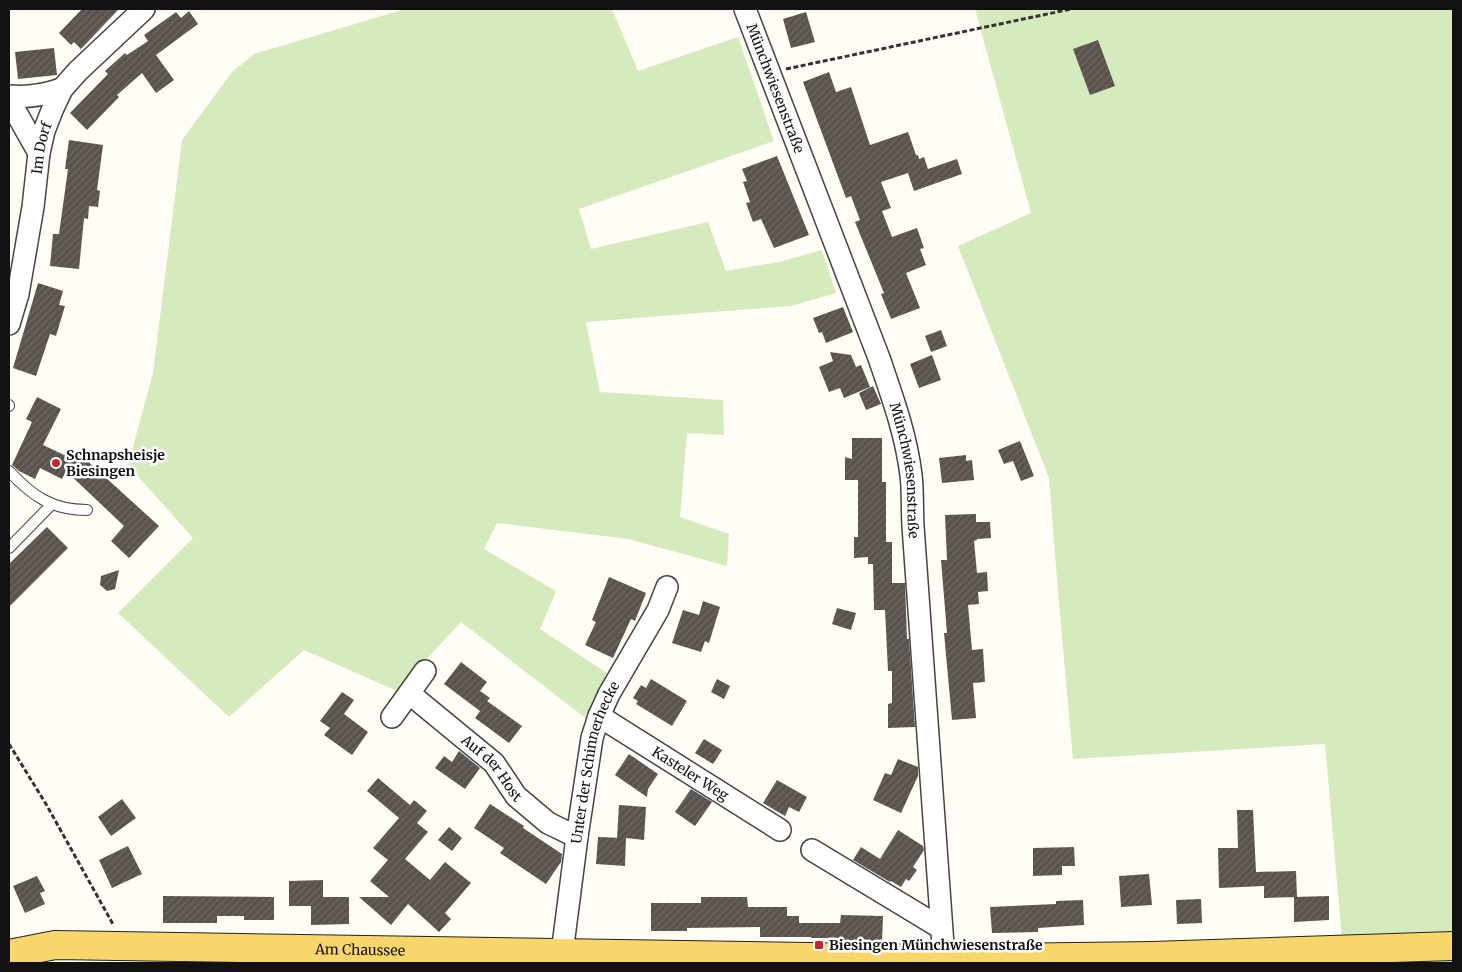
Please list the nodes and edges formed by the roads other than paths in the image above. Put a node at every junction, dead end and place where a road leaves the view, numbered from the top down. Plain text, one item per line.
1 (144, 9) edge
2 (745, 9) edge
3 (62, 89) junction
4 (9, 98) edge
5 (39, 153) junction
6 (9, 324) edge
7 (9, 470) edge
8 (51, 505) junction
9 (87, 510) dead end
10 (9, 548) edge
11 (667, 586) dead end
12 (425, 671) dead end
13 (410, 694) junction
14 (599, 716) junction
15 (392, 717) dead end
16 (780, 830) dead end
17 (577, 837) junction
18 (812, 850) dead end
19 (941, 928) junction
20 (1453, 946) edge
21 (562, 953) junction
22 (9, 954) edge
23 (1211, 959) edge
24 (944, 961) edge

1 - 3 street, Im Dorf
2 - 19 street, Münchwiesenstraße
3 - 4 street
3 - 5 street, Im Dorf
4 - 5 street
5 - 6 street, Im Dorf
7 - 8 lane
8 - 9 lane
8 - 10 lane
11 - 14 street, Unter der Schinnerhecke
12 - 13 street
13 - 15 street
13 - 17 street, Auf der Host
14 - 16 street, Kasteler Weg
14 - 17 street, Unter der Schinnerhecke
17 - 21 street, Unter der Schinnerhecke
18 - 19 street
19 - 24 street, Münchwiesenstraße
20 - 23 main road, Am Chaussee
21 - 22 main road, Am Chaussee
21 - 24 main road, Am Chaussee
23 - 24 main road, Am Chaussee

